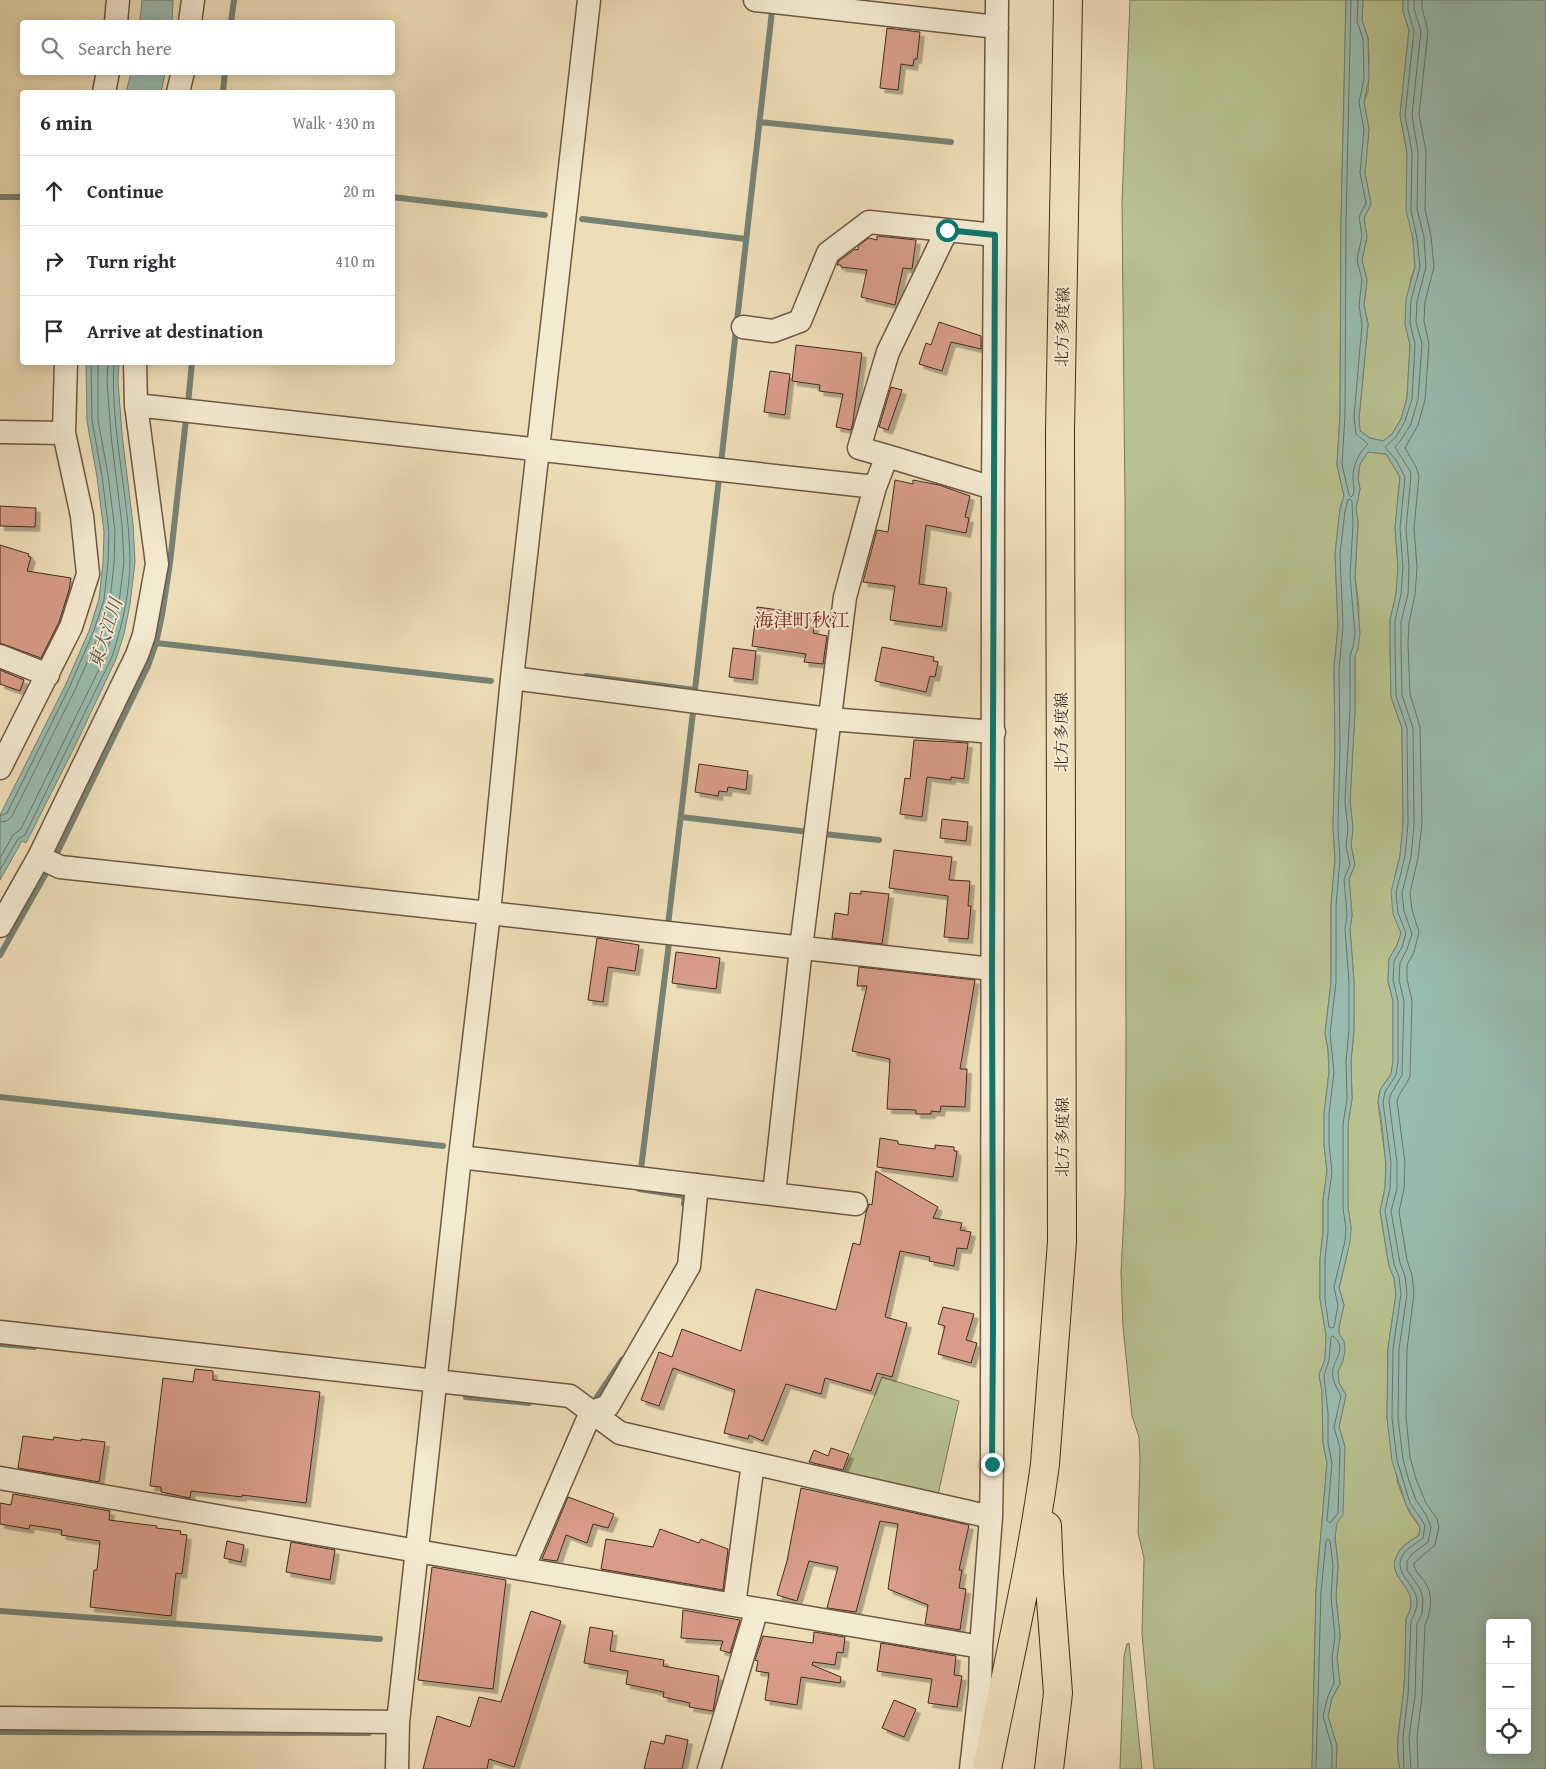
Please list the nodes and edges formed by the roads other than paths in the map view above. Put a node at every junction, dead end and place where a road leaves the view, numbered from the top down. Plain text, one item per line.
1 (118, 0) edge
2 (193, 0) edge
3 (589, 0) edge
4 (755, 0) edge
5 (998, 0) edge
6 (1068, 0) edge
7 (116, 20) edge
8 (190, 20) edge
9 (997, 27) junction
10 (107, 75) edge
11 (182, 75) edge
12 (104, 90) edge
13 (178, 90) edge
14 (947, 230) junction
15 (995, 235) junction
16 (743, 327) dead end
17 (66, 365) edge
18 (135, 365) edge
19 (136, 405) junction
20 (0, 432) edge
21 (64, 433) junction
22 (539, 451) junction
23 (886, 456) junction
24 (875, 487) junction
25 (993, 488) junction
26 (0, 656) edge
27 (48, 675) junction
28 (512, 678) junction
29 (830, 719) junction
30 (994, 732) junction
31 (0, 768) edge
32 (39, 856) junction
33 (489, 913) junction
34 (0, 926) edge
35 (801, 948) junction
36 (992, 969) junction
37 (460, 1157) junction
38 (697, 1185) junction
39 (774, 1194) junction
40 (856, 1204) dead end
41 (0, 1332) edge
42 (436, 1381) junction
43 (591, 1412) junction
44 (753, 1463) junction
45 (1045, 1464) junction
46 (0, 1478) edge
47 (991, 1517) junction
48 (417, 1551) junction
49 (523, 1569) junction
50 (734, 1605) junction
51 (757, 1609) junction
52 (981, 1647) junction
53 (0, 1718) edge
54 (398, 1722) junction
55 (397, 1769) edge
56 (709, 1769) edge
57 (971, 1769) edge
58 (988, 1769) edge
59 (1049, 1769) edge

1 - 7 street
2 - 8 street
3 - 22 street
4 - 9 street
5 - 9 street
6 - 45 main road, 北方多度線
9 - 15 street
10 - 12 street
11 - 13 street
14 - 15 street
14 - 16 street
14 - 23 street
15 - 25 street
17 - 21 street
18 - 19 street
19 - 22 street
19 - 32 street
20 - 21 street
21 - 27 street
22 - 24 street
22 - 28 street
23 - 24 street
23 - 25 street
24 - 29 street
25 - 30 street
26 - 27 street
27 - 31 street
28 - 29 street
28 - 33 street
29 - 30 street
29 - 35 street
30 - 36 street
32 - 33 street
32 - 34 street
33 - 35 street
33 - 37 street
35 - 36 street
35 - 39 street
36 - 47 street
37 - 38 street
37 - 42 street
38 - 39 street
38 - 43 street
39 - 40 street
41 - 42 street
42 - 43 street
42 - 48 street
43 - 44 street
43 - 49 street
44 - 47 street
44 - 50 street
45 - 58 main road
45 - 59 main road
46 - 48 street
47 - 52 street
48 - 49 street
48 - 54 street
49 - 50 street
50 - 51 street
51 - 52 street
51 - 56 street
52 - 57 street
53 - 54 street
54 - 55 street

